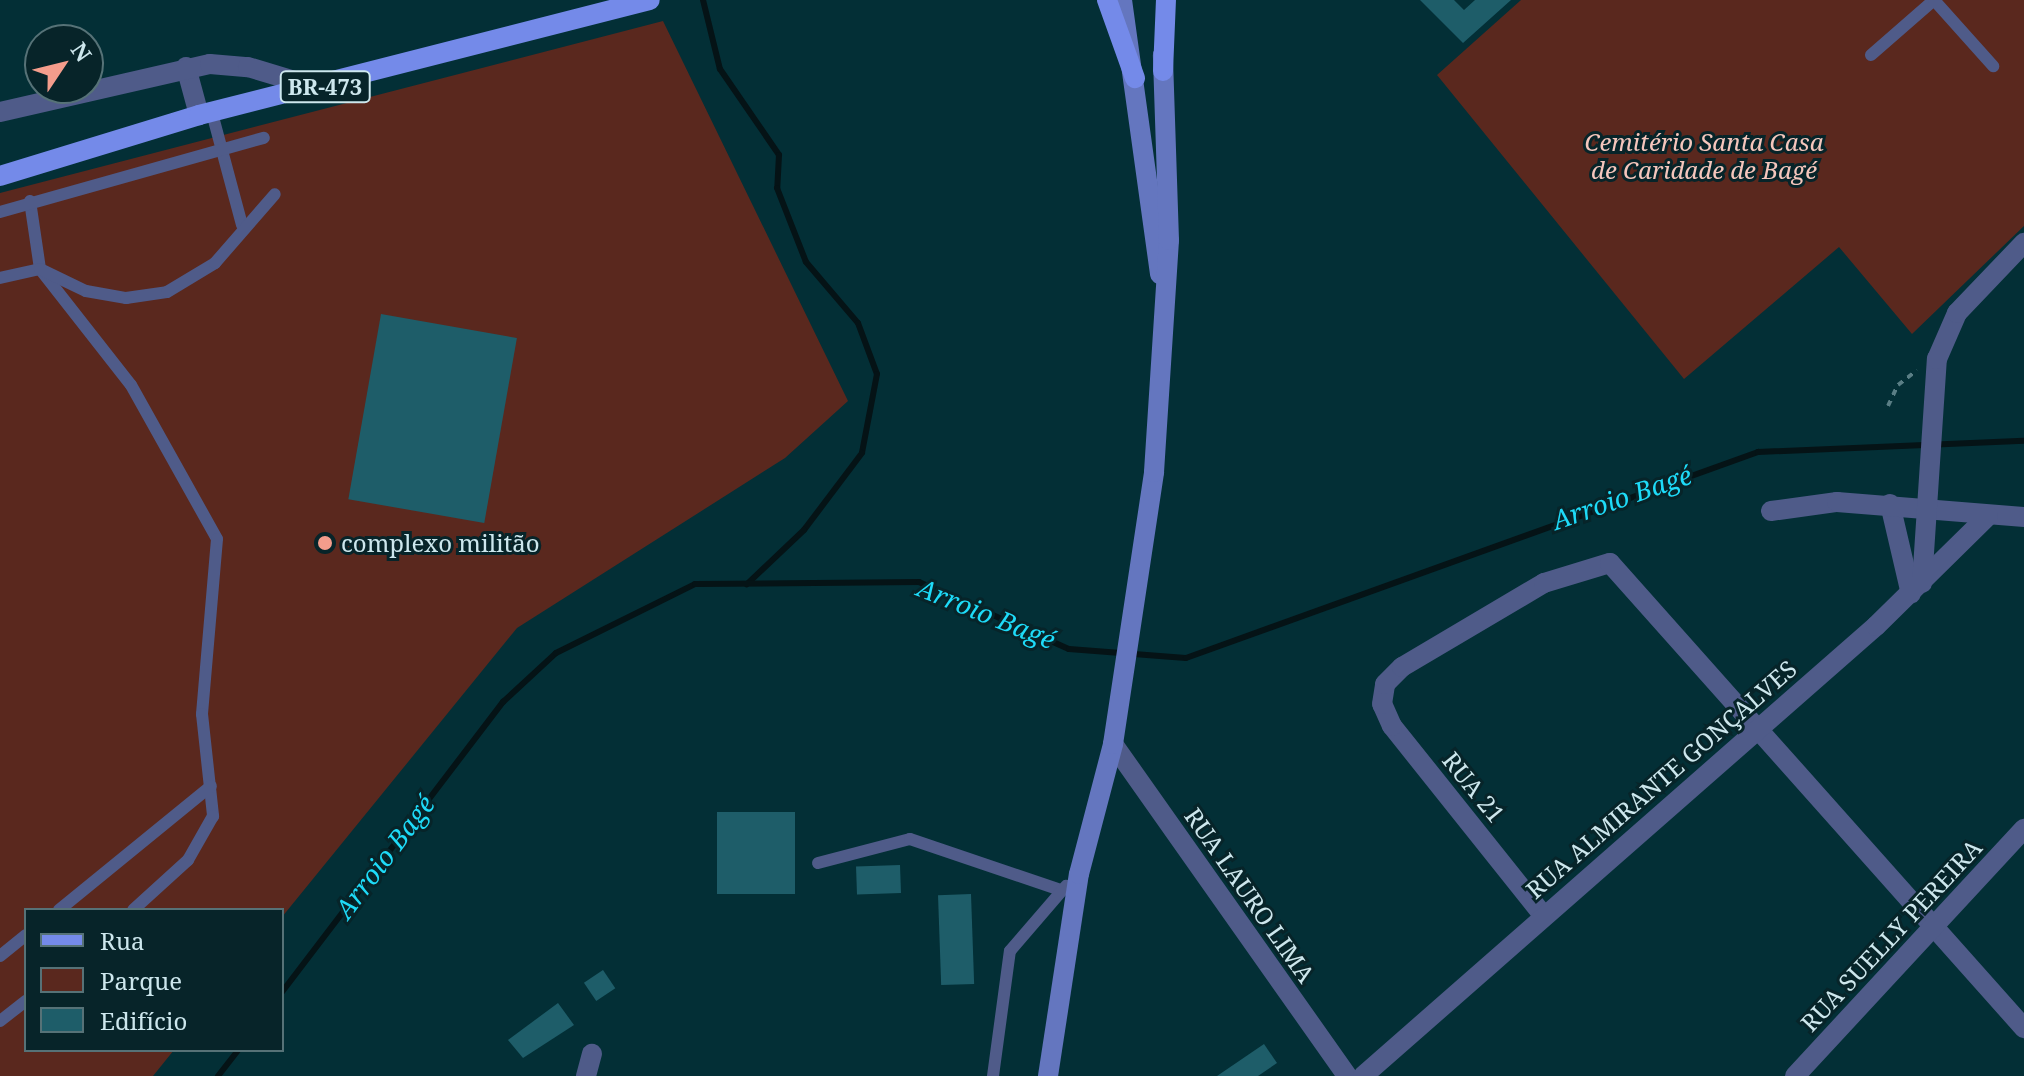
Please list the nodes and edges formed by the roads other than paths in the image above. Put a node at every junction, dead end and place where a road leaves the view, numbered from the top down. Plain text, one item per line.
1 (650, 0) edge
2 (1107, 0) edge
3 (1122, 0) edge
4 (1163, 0) edge
5 (1871, 55) dead end
6 (1993, 66) dead end
7 (186, 67) junction
8 (1135, 78) junction
9 (318, 88) junction
10 (0, 112) edge
11 (205, 114) junction
12 (264, 138) dead end
13 (223, 149) junction
14 (0, 176) edge
15 (275, 194) dead end
16 (30, 201) junction
17 (0, 212) edge
18 (242, 225) junction
19 (2024, 243) edge
20 (40, 269) junction
21 (0, 278) edge
22 (1161, 282) junction
23 (1890, 504) junction
24 (1927, 509) junction
25 (1771, 511) dead end
26 (1988, 516) junction
27 (2024, 517) edge
28 (1917, 589) junction
29 (1755, 733) junction
30 (1113, 744) junction
31 (211, 786) junction
32 (2024, 829) edge
33 (818, 863) dead end
34 (1079, 874) junction
35 (1061, 890) junction
36 (61, 908) edge
37 (135, 908) edge
38 (1543, 915) junction
39 (1931, 930) junction
40 (24, 937) edge
41 (0, 956) edge
42 (24, 1003) edge
43 (0, 1021) edge
44 (2024, 1028) edge
45 (592, 1054) dead end
46 (586, 1076) edge
47 (993, 1076) edge
48 (1048, 1076) edge
49 (1347, 1076) edge
50 (1363, 1076) edge
51 (1795, 1076) edge

1 - 9 main road, BR-473
2 - 8 main road
3 - 8 main road
4 - 22 main road
5 - 6 lane
7 - 9 street
7 - 10 street
7 - 11 street
8 - 22 main road
9 - 11 main road, BR-473
11 - 13 lane
11 - 14 main road, BR-473
12 - 13 lane
13 - 16 lane
13 - 18 lane
15 - 18 lane
16 - 17 lane
16 - 20 lane
18 - 20 lane
19 - 24 street
20 - 21 lane
20 - 31 lane
22 - 30 main road
23 - 24 street
23 - 25 street
23 - 28 street
24 - 26 street
24 - 28 street
26 - 27 street
26 - 28 street, RUA ALMIRANTE GONÇALVES
28 - 29 street, RUA ALMIRANTE GONÇALVES
29 - 38 street, RUA ALMIRANTE GONÇALVES
29 - 38 street, RUA 21
29 - 39 street
30 - 34 main road
30 - 49 street, RUA LAURO LIMA
31 - 36 lane
31 - 37 lane
32 - 39 street, RUA SUELLY PEREIRA
33 - 35 lane
34 - 35 lane
34 - 48 main road
35 - 47 lane
38 - 50 street, RUA ALMIRANTE GONÇALVES
39 - 44 street
39 - 51 street, RUA SUELLY PEREIRA
40 - 41 lane
42 - 43 lane
45 - 46 street

